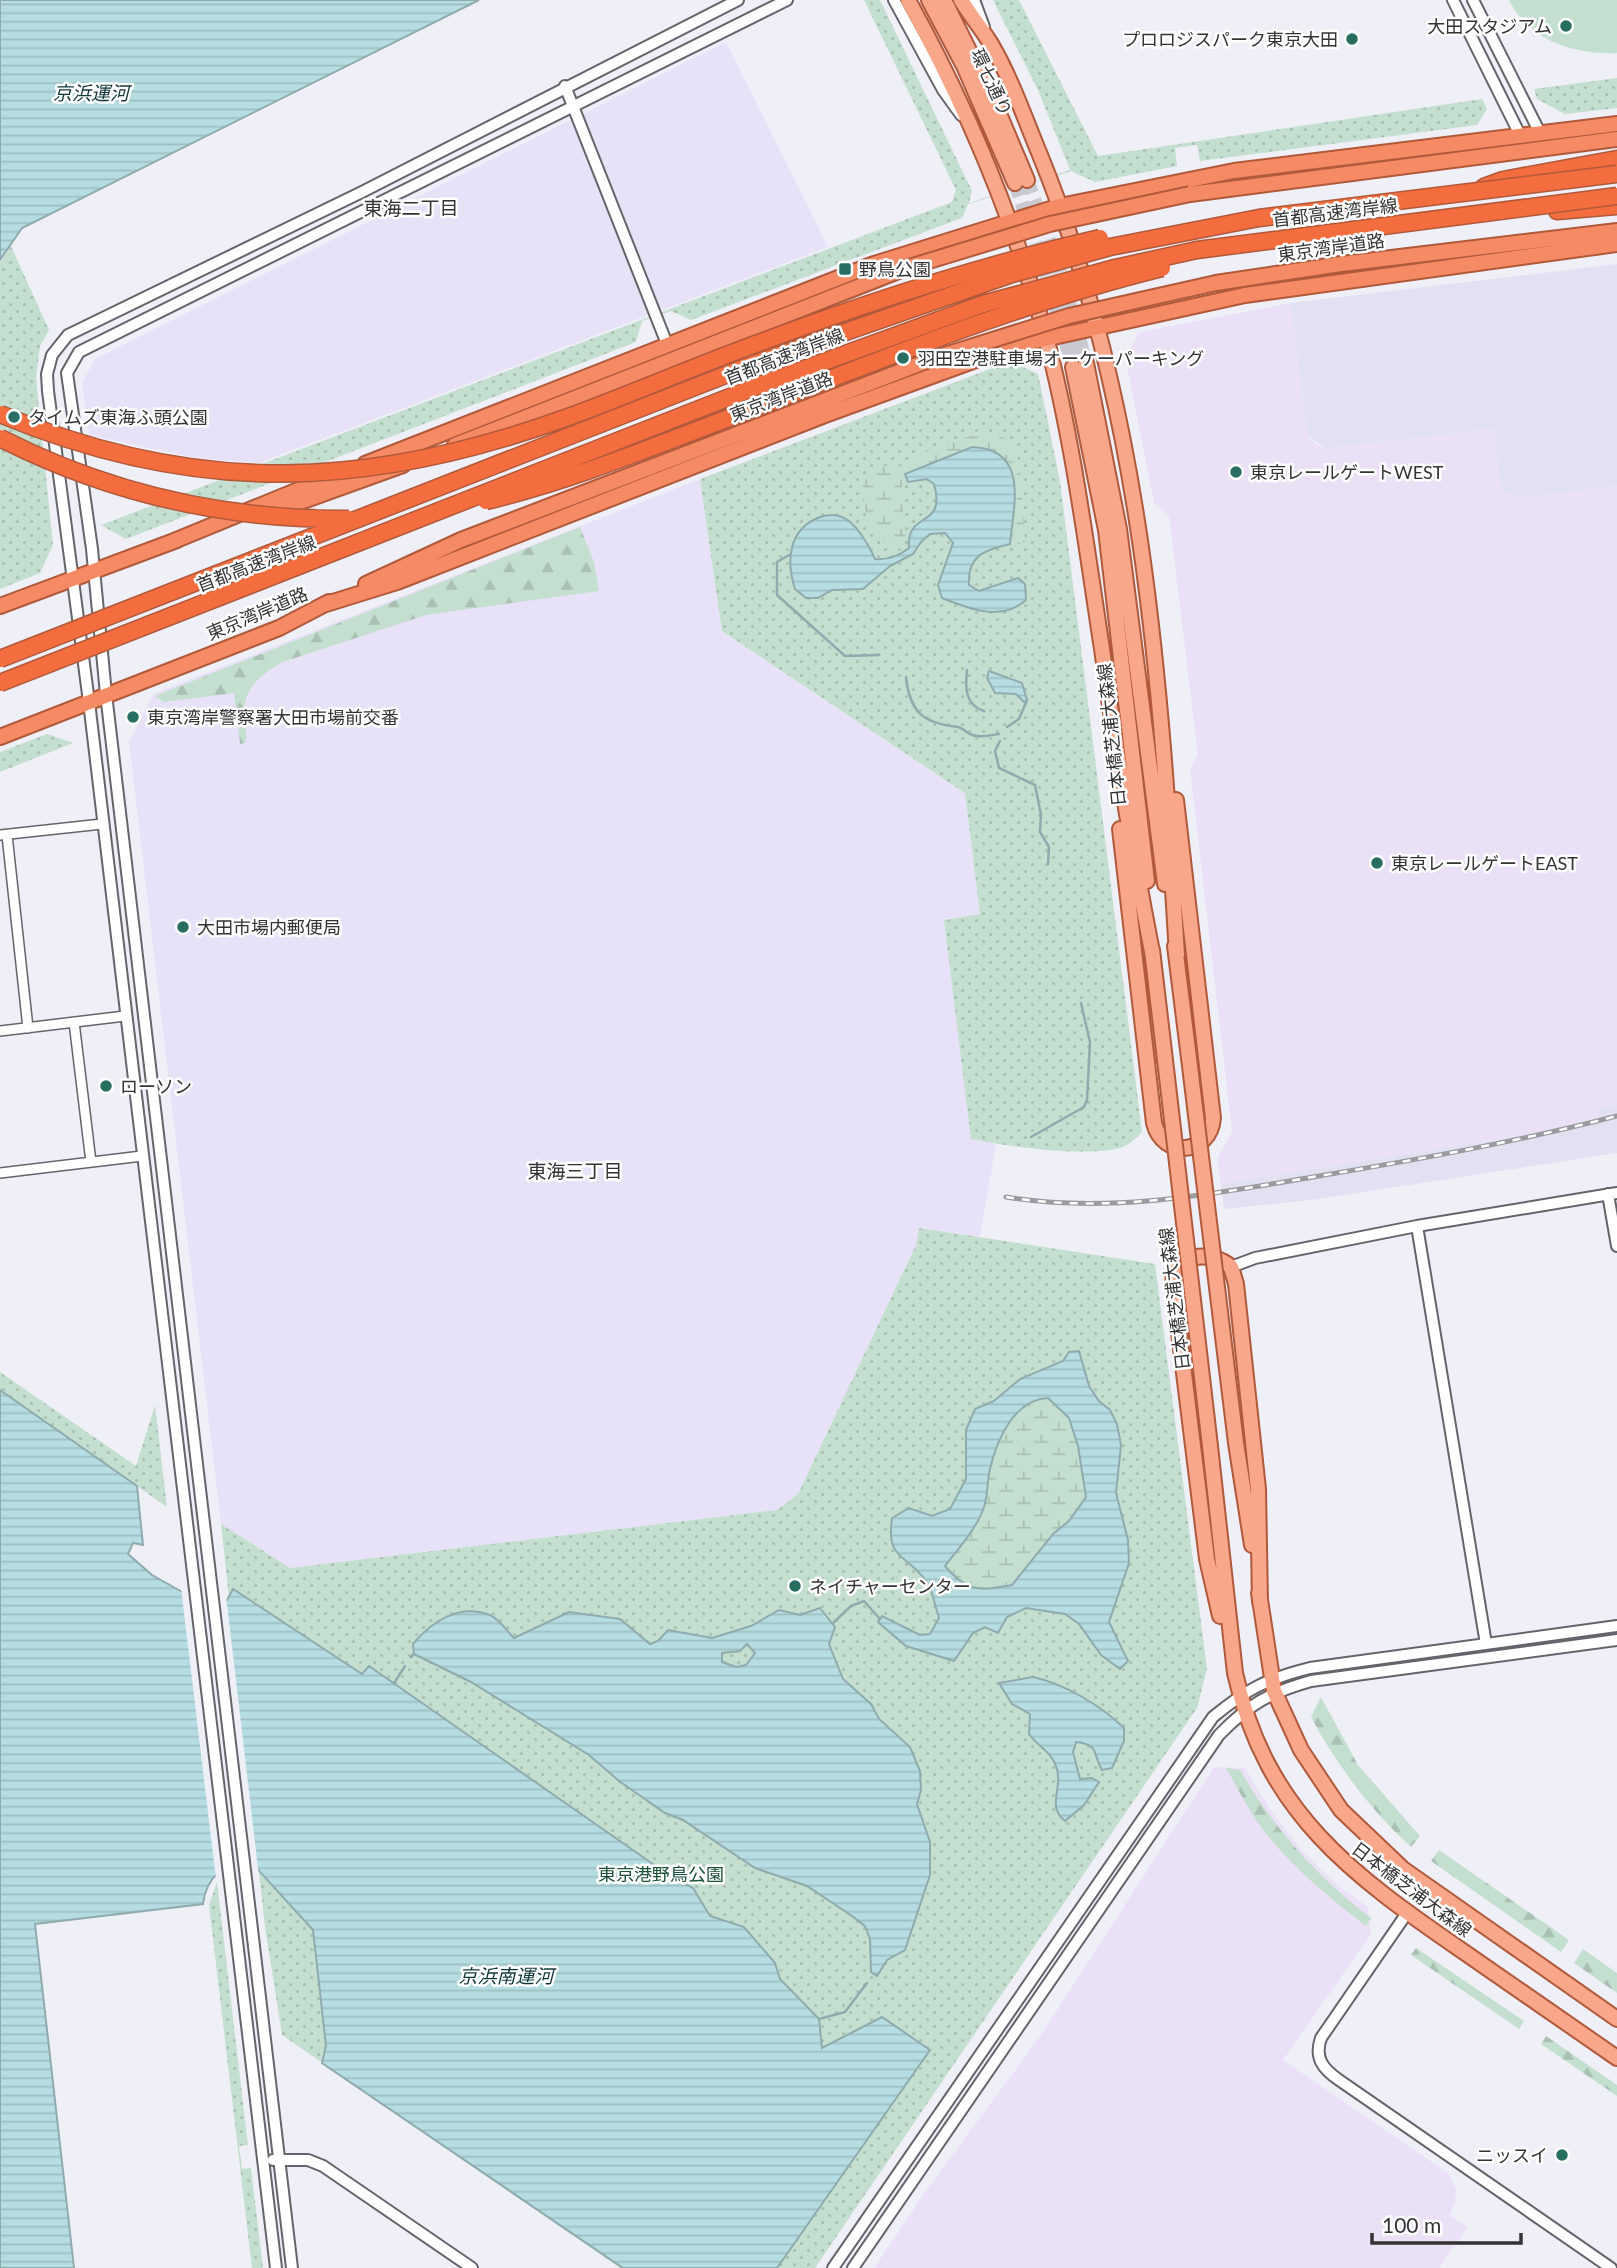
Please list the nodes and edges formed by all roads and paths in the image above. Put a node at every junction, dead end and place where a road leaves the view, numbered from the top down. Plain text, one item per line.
1 (738, 0) edge
2 (787, 0) edge
3 (894, 0) edge
4 (908, 0) edge
5 (929, 0) edge
6 (944, 0) edge
7 (961, 0) edge
8 (974, 0) edge
9 (1453, 0) edge
10 (1473, 0) edge
11 (991, 45) junction
12 (565, 86) junction
13 (573, 104) junction
14 (1617, 124) edge
15 (1541, 132) junction
16 (1520, 135) junction
17 (1617, 139) edge
18 (978, 141) junction
19 (1617, 159) edge
20 (1617, 174) edge
21 (1478, 190) junction
22 (1617, 196) edge
23 (1060, 206) junction
24 (1617, 206) edge
25 (1474, 213) junction
26 (1259, 218) junction
27 (1008, 221) junction
28 (1617, 231) edge
29 (1262, 241) junction
30 (1617, 244) edge
31 (1098, 326) junction
32 (1046, 338) junction
33 (667, 344) junction
34 (0, 414) edge
35 (0, 438) edge
36 (169, 543) junction
37 (94, 569) junction
38 (71, 578) junction
39 (323, 605) junction
40 (0, 606) edge
41 (0, 659) edge
42 (0, 683) edge
43 (1157, 688) junction
44 (106, 694) junction
45 (89, 702) junction
46 (1109, 702) junction
47 (0, 737) edge
48 (102, 824) junction
49 (3, 835) edge
50 (1177, 955) junction
51 (1153, 957) junction
52 (125, 1016) junction
53 (74, 1023) junction
54 (28, 1028) junction
55 (0, 1031) edge
56 (142, 1156) junction
57 (91, 1162) junction
58 (0, 1173) edge
59 (1613, 1193) edge
60 (1417, 1226) junction
61 (1617, 1246) edge
62 (1231, 1267) junction
63 (1261, 1602) junction
64 (1617, 1626) edge
65 (1617, 1640) edge
66 (1486, 1644) junction
67 (1231, 1647) junction
68 (1273, 1684) junction
69 (1242, 1702) junction
70 (1407, 1913) junction
71 (1617, 2019) edge
72 (1617, 2058) edge
73 (279, 2160) junction
74 (263, 2161) junction
75 (276, 2268) edge
76 (292, 2268) edge
77 (472, 2268) edge
78 (833, 2268) edge
79 (853, 2268) edge
80 (1611, 2268) edge

1 - 12 street
2 - 13 street
3 - 18 street
4 - 18 main road
5 - 6 main road, 環七通り
7 - 11 main road
8 - 11 street
9 - 16 street
10 - 15 street
11 - 23 main road
12 - 13 street
12 - 38 street
13 - 33 street
13 - 37 street
14 - 15 highway
15 - 16 highway
16 - 23 highway
17 - 36 highway, bridge
18 - 27 main road
19 - 21 highway
20 - 21 highway, 首都高速湾岸線, bridge
21 - 26 highway, 首都高速湾岸線, bridge
22 - 25 highway, 首都高速湾岸線, bridge
23 - 27 highway
23 - 31 main road
24 - 25 highway, bridge
25 - 29 highway, 首都高速湾岸線, bridge
26 - 34 highway, bridge
26 - 41 highway, 首都高速湾岸線, bridge
27 - 32 main road
27 - 33 highway
28 - 39 highway, 東京湾岸道路, bridge
29 - 35 highway, bridge
29 - 42 highway, 首都高速湾岸線, bridge
30 - 31 highway
31 - 32 highway
31 - 43 main road
32 - 39 highway
32 - 46 main road
33 - 36 highway
36 - 37 highway
37 - 38 highway
37 - 44 street
38 - 40 highway
38 - 45 street
39 - 44 highway, 東京湾岸道路
43 - 46 main road
43 - 50 main road
44 - 45 highway, 東京湾岸道路
44 - 73 street
45 - 47 highway, 東京湾岸道路
45 - 48 street
46 - 51 main road
48 - 49 street
48 - 52 street
49 - 54 street
50 - 51 main road, 日本橋芝浦大森線
50 - 63 main road, 日本橋芝浦大森線, bridge
51 - 67 main road, 日本橋芝浦大森線, bridge
52 - 53 street
52 - 56 street
53 - 54 street
53 - 57 street
54 - 55 street
56 - 57 street
56 - 74 street
57 - 58 street
59 - 60 street
59 - 61 street
60 - 62 street
60 - 66 street
62 - 63 main road
62 - 67 main road
63 - 68 main road, 日本橋芝浦大森線
64 - 66 street
65 - 68 street
66 - 68 street
67 - 69 main road, 日本橋芝浦大森線
68 - 69 street
68 - 71 main road, 日本橋芝浦大森線
69 - 70 main road, 日本橋芝浦大森線
69 - 78 street
69 - 79 street
70 - 72 main road, 日本橋芝浦大森線
70 - 80 street
73 - 74 street
73 - 76 street
73 - 77 street
74 - 75 street

